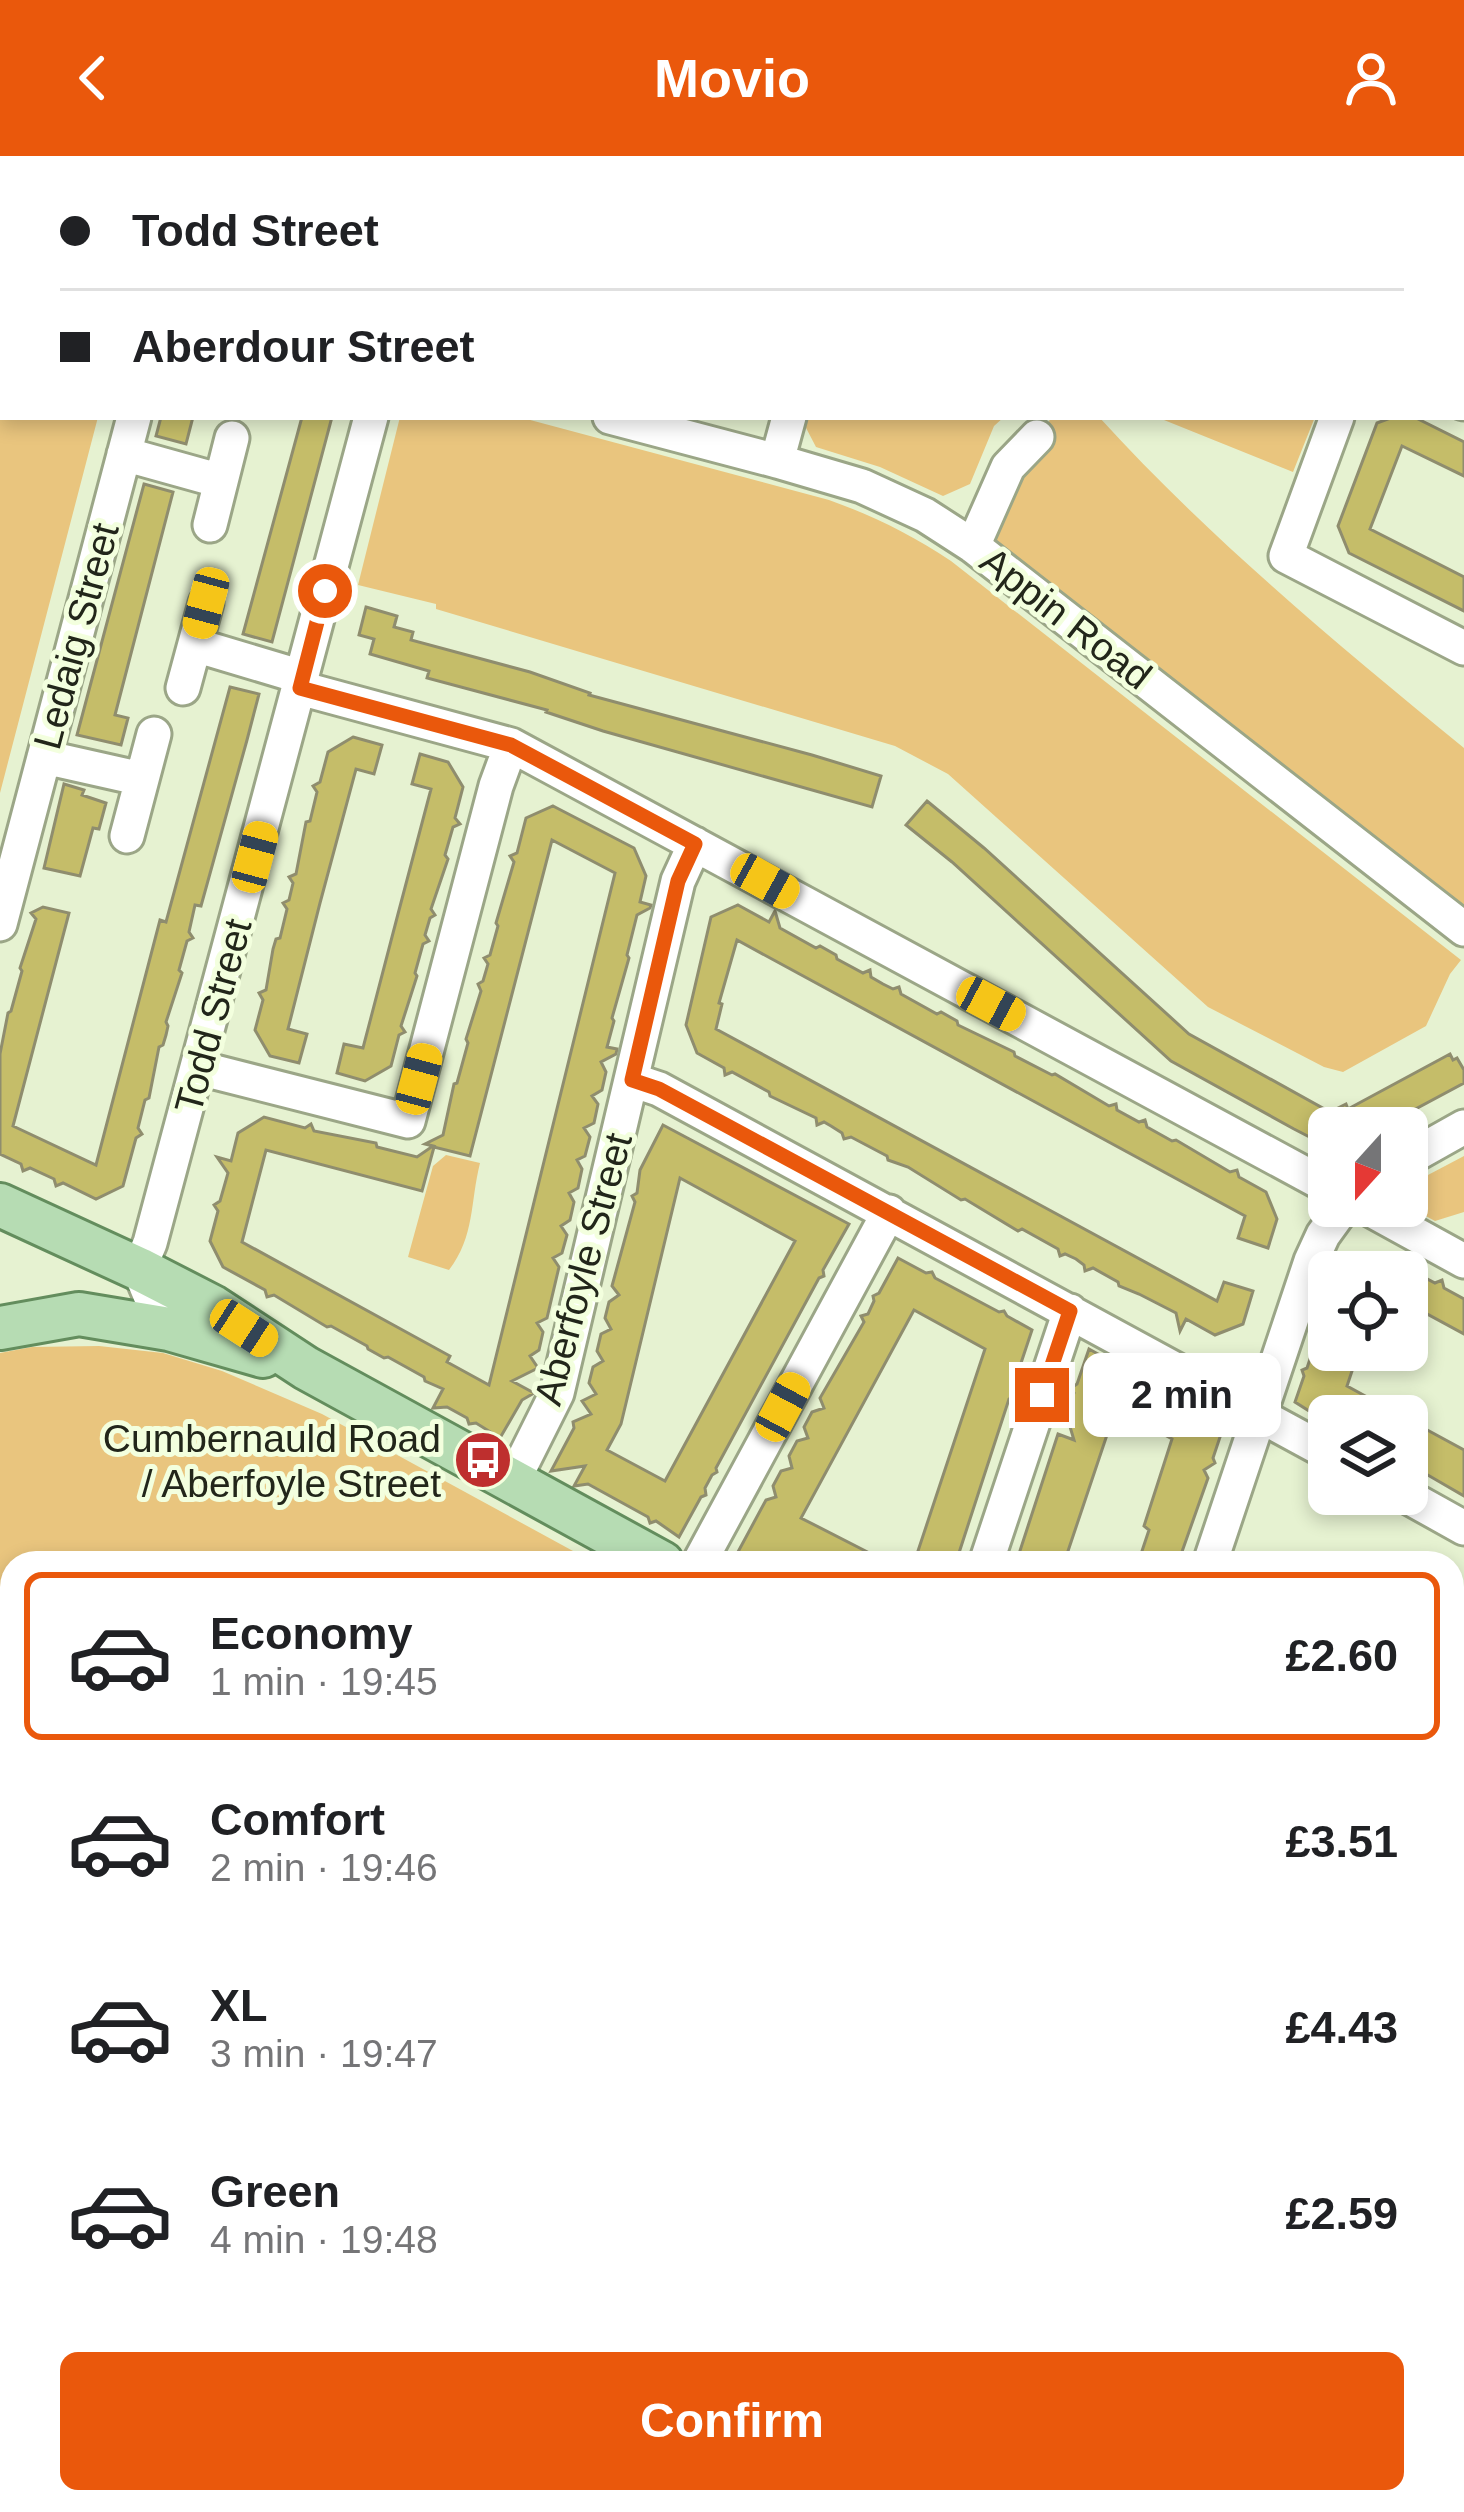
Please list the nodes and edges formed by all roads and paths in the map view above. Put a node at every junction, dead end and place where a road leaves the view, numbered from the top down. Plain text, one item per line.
1 (133, 420) edge
2 (370, 420) edge
3 (621, 420) edge
4 (788, 420) edge
5 (1336, 420) edge
6 (1037, 436) dead end
7 (232, 438) dead end
8 (124, 454) junction
9 (777, 461) junction
10 (221, 481) junction
11 (209, 525) dead end
12 (973, 545) junction
13 (206, 603) dead end
14 (195, 645) junction
15 (1464, 647) edge
16 (301, 683) junction
17 (183, 688) dead end
18 (154, 734) dead end
19 (511, 745) junction
20 (44, 757) junction
21 (142, 779) junction
22 (127, 836) dead end
23 (695, 844) junction
24 (0, 924) edge
25 (1464, 929) edge
26 (199, 1068) junction
27 (632, 1080) junction
28 (1464, 1127) edge
29 (1428, 1147) edge
30 (1308, 1176) edge
31 (0, 1205) edge
32 (889, 1212) junction
33 (1329, 1227) edge
34 (1402, 1227) edge
35 (1464, 1261) edge
36 (139, 1269) junction
37 (0, 1297) edge
38 (1070, 1311) junction
39 (79, 1314) junction
40 (0, 1328) edge
41 (169, 1329) junction
42 (306, 1368) junction
43 (1258, 1414) junction
44 (1308, 1441) edge
45 (514, 1480) junction
46 (1428, 1508) edge
47 (1464, 1528) edge
48 (641, 1551) edge
49 (705, 1551) edge
50 (990, 1551) edge
51 (1214, 1551) edge

1 - 8 street, Ledaig Street
2 - 16 street, Todd Street
3 - 9 street, Appin Road
4 - 9 street
5 - 15 street
6 - 12 street
7 - 10 street
8 - 10 street
8 - 20 street, Ledaig Street
9 - 12 street, Appin Road
10 - 11 street
12 - 25 street, Appin Road
13 - 14 street
14 - 16 street
14 - 17 street
16 - 19 street
16 - 26 street, Todd Street
18 - 21 street
19 - 23 street
19 - 26 street
20 - 21 street
20 - 24 street, Ledaig Street
21 - 22 street
23 - 27 street, Aberfoyle Street
23 - 30 street
26 - 36 street, Todd Street
27 - 32 street
27 - 45 street, Aberfoyle Street
28 - 29 street
31 - 36 main road
32 - 38 street
32 - 49 street
33 - 43 street
34 - 35 street
36 - 39 main road
36 - 41 street
36 - 42 main road
37 - 39 main road
38 - 43 street
38 - 50 street
39 - 40 main road
39 - 41 main road
41 - 42 main road
42 - 45 main road
43 - 44 street
43 - 51 street
45 - 48 main road
46 - 47 street

